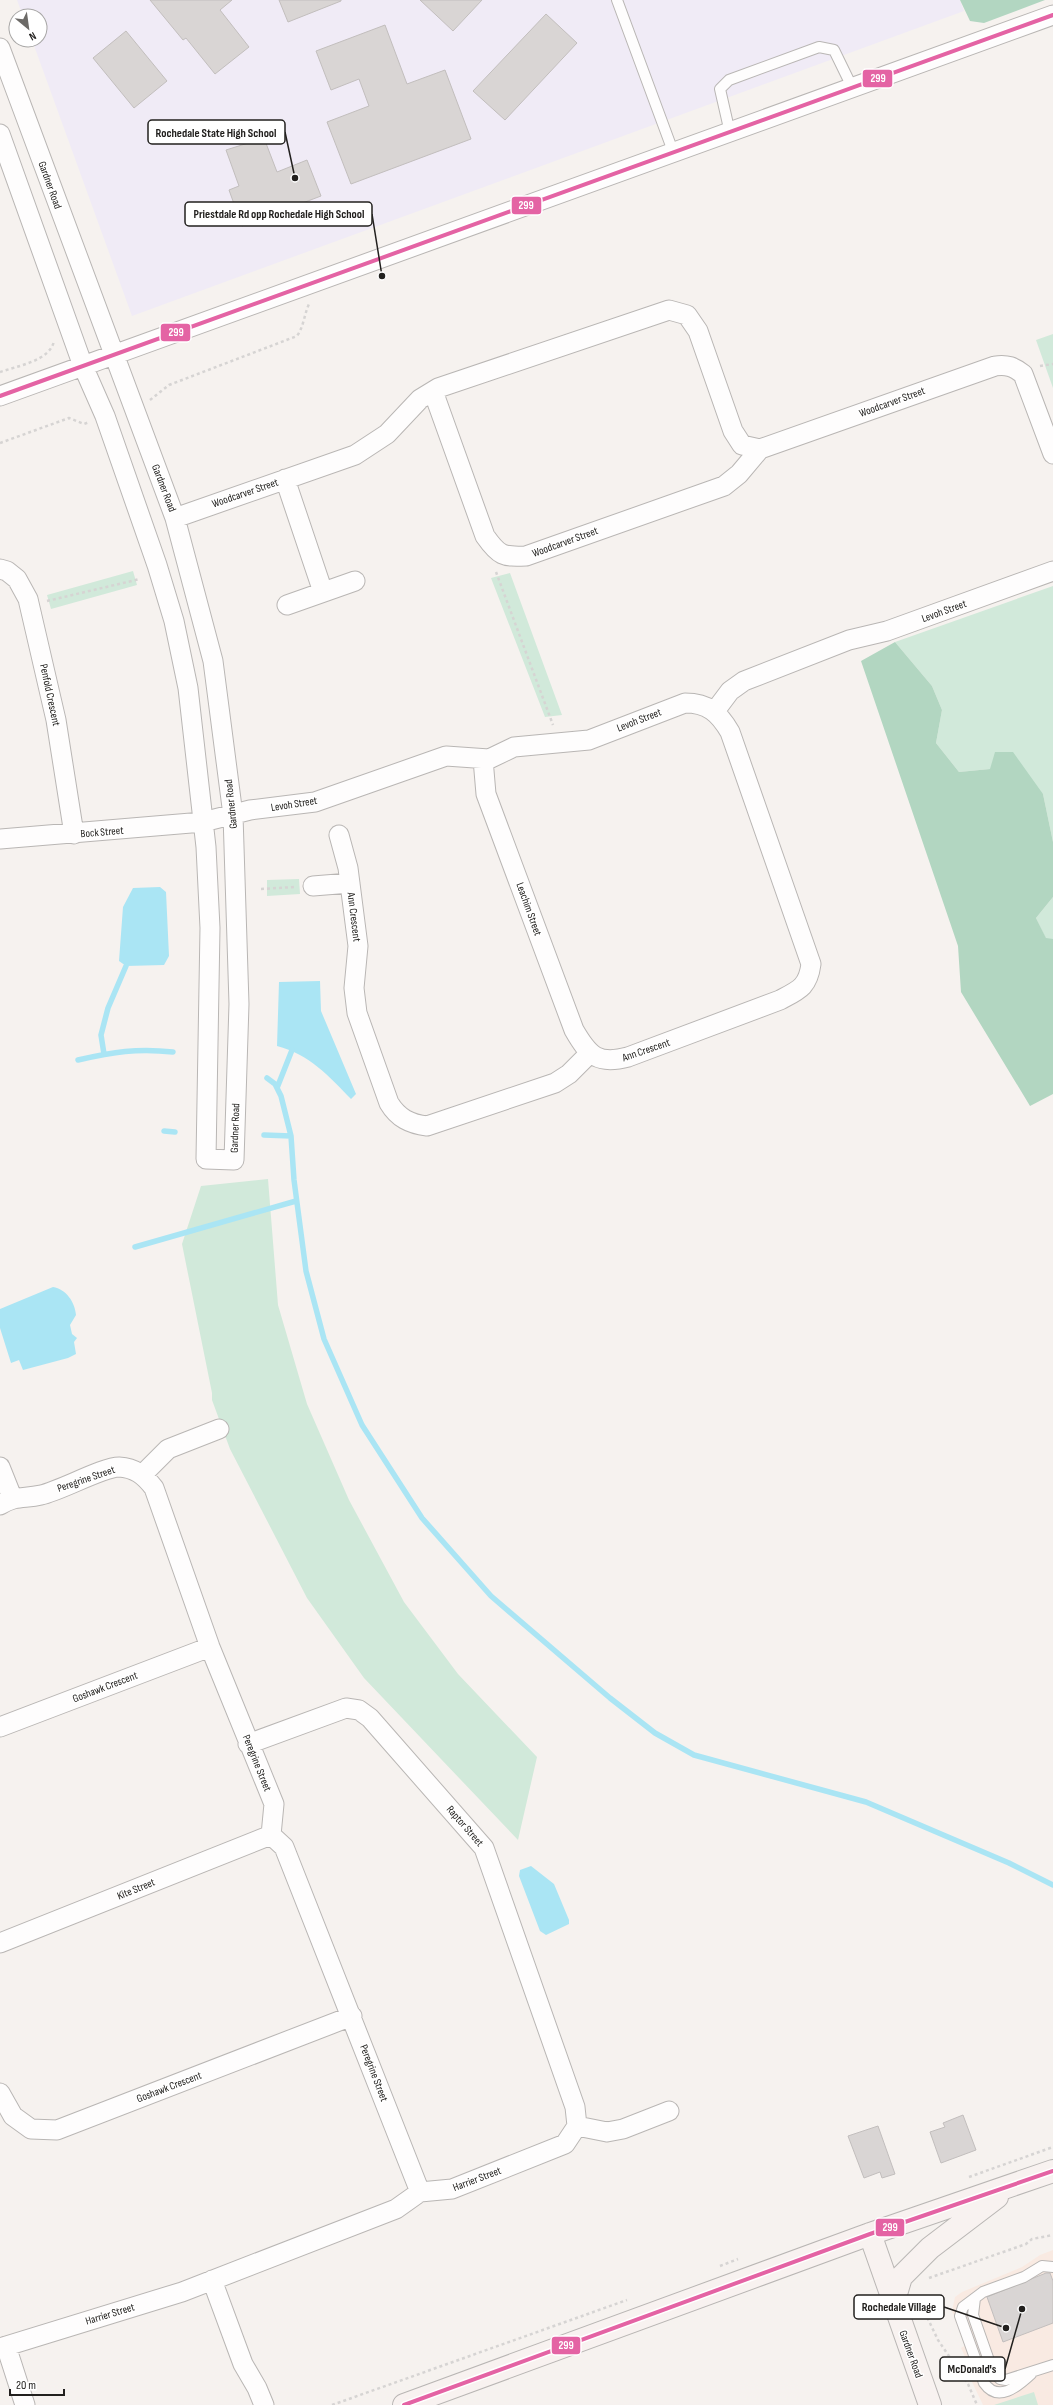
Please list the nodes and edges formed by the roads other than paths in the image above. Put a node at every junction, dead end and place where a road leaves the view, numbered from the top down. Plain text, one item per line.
1 (617, 0) edge
2 (1053, 15) edge
3 (0, 48) edge
4 (853, 89) junction
5 (730, 133) junction
6 (0, 134) edge
7 (674, 154) junction
8 (114, 355) junction
9 (83, 366) junction
10 (433, 391) junction
11 (0, 396) edge
12 (760, 449) junction
13 (1053, 454) edge
14 (284, 480) junction
15 (175, 518) junction
16 (0, 569) edge
17 (1053, 572) edge
18 (355, 581) dead end
19 (324, 592) junction
20 (287, 605) dead end
21 (715, 711) junction
22 (483, 759) junction
23 (234, 815) junction
24 (203, 822) junction
25 (74, 834) junction
26 (339, 835) dead end
27 (0, 839) edge
28 (350, 883) junction
29 (313, 886) road end
30 (590, 1053) junction
31 (218, 1429) dead end
32 (0, 1467) edge
33 (143, 1474) junction
34 (6, 1501) edge
35 (210, 1647) junction
36 (0, 1727) edge
37 (248, 1744) junction
38 (271, 1835) junction
39 (0, 1943) edge
40 (352, 2016) junction
41 (0, 2093) edge
42 (669, 2111) dead end
43 (577, 2126) junction
44 (1053, 2171) edge
45 (1018, 2182) junction
46 (420, 2192) junction
47 (870, 2234) junction
48 (1053, 2267) edge
49 (212, 2280) junction
50 (975, 2298) junction
51 (893, 2304) junction
52 (3, 2347) edge
53 (1053, 2365) edge
54 (1032, 2373) junction
55 (25, 2405) edge
56 (264, 2405) edge
57 (404, 2405) edge
58 (930, 2405) edge

1 - 7 lane
2 - 4 street
3 - 8 street, Gardner Road
4 - 5 street
4 - 5 lane
5 - 7 street
6 - 9 street, Gardner Road
7 - 8 street
8 - 9 street
8 - 15 street, Gardner Road
9 - 11 street
9 - 24 street, Gardner Road
10 - 12 street, Woodcarver Street
10 - 12 street, Woodcarver Street
10 - 14 street, Woodcarver Street
12 - 13 street, Woodcarver Street
14 - 15 street, Woodcarver Street
14 - 19 street
15 - 23 street, Gardner Road
16 - 25 street, Penfold Crescent
17 - 21 street, Levoh Street
18 - 19 street
19 - 20 street
21 - 22 street, Levoh Street
21 - 30 street, Ann Crescent
22 - 23 street, Levoh Street
22 - 30 street, Leachim Street
23 - 24 street, Levoh Street
23 - 24 street, Gardner Road
24 - 25 street, Bock Street
25 - 27 street, Bock Street
26 - 28 street, Ann Crescent
28 - 29 street, Ann Crescent
28 - 30 street, Ann Crescent
31 - 33 street
32 - 34 street
33 - 34 street, Peregrine Street
33 - 35 street, Peregrine Street
35 - 36 street, Goshawk Crescent
35 - 37 street, Peregrine Street
37 - 38 street, Peregrine Street
37 - 43 street, Raptor Street
38 - 39 street, Kite Street
38 - 40 street, Peregrine Street
40 - 41 street, Goshawk Crescent
40 - 46 street, Peregrine Street
42 - 43 street
43 - 46 street, Harrier Street
44 - 45 main road
45 - 47 main road
45 - 51 main road
46 - 49 street, Harrier Street
47 - 51 main road, Gardner Road
47 - 57 main road
48 - 50 lane
49 - 52 street, Harrier Street
49 - 56 street
50 - 54 lane
50 - 54 lane
51 - 58 main road, Gardner Road
52 - 55 street, Harrier Street
53 - 54 lane

